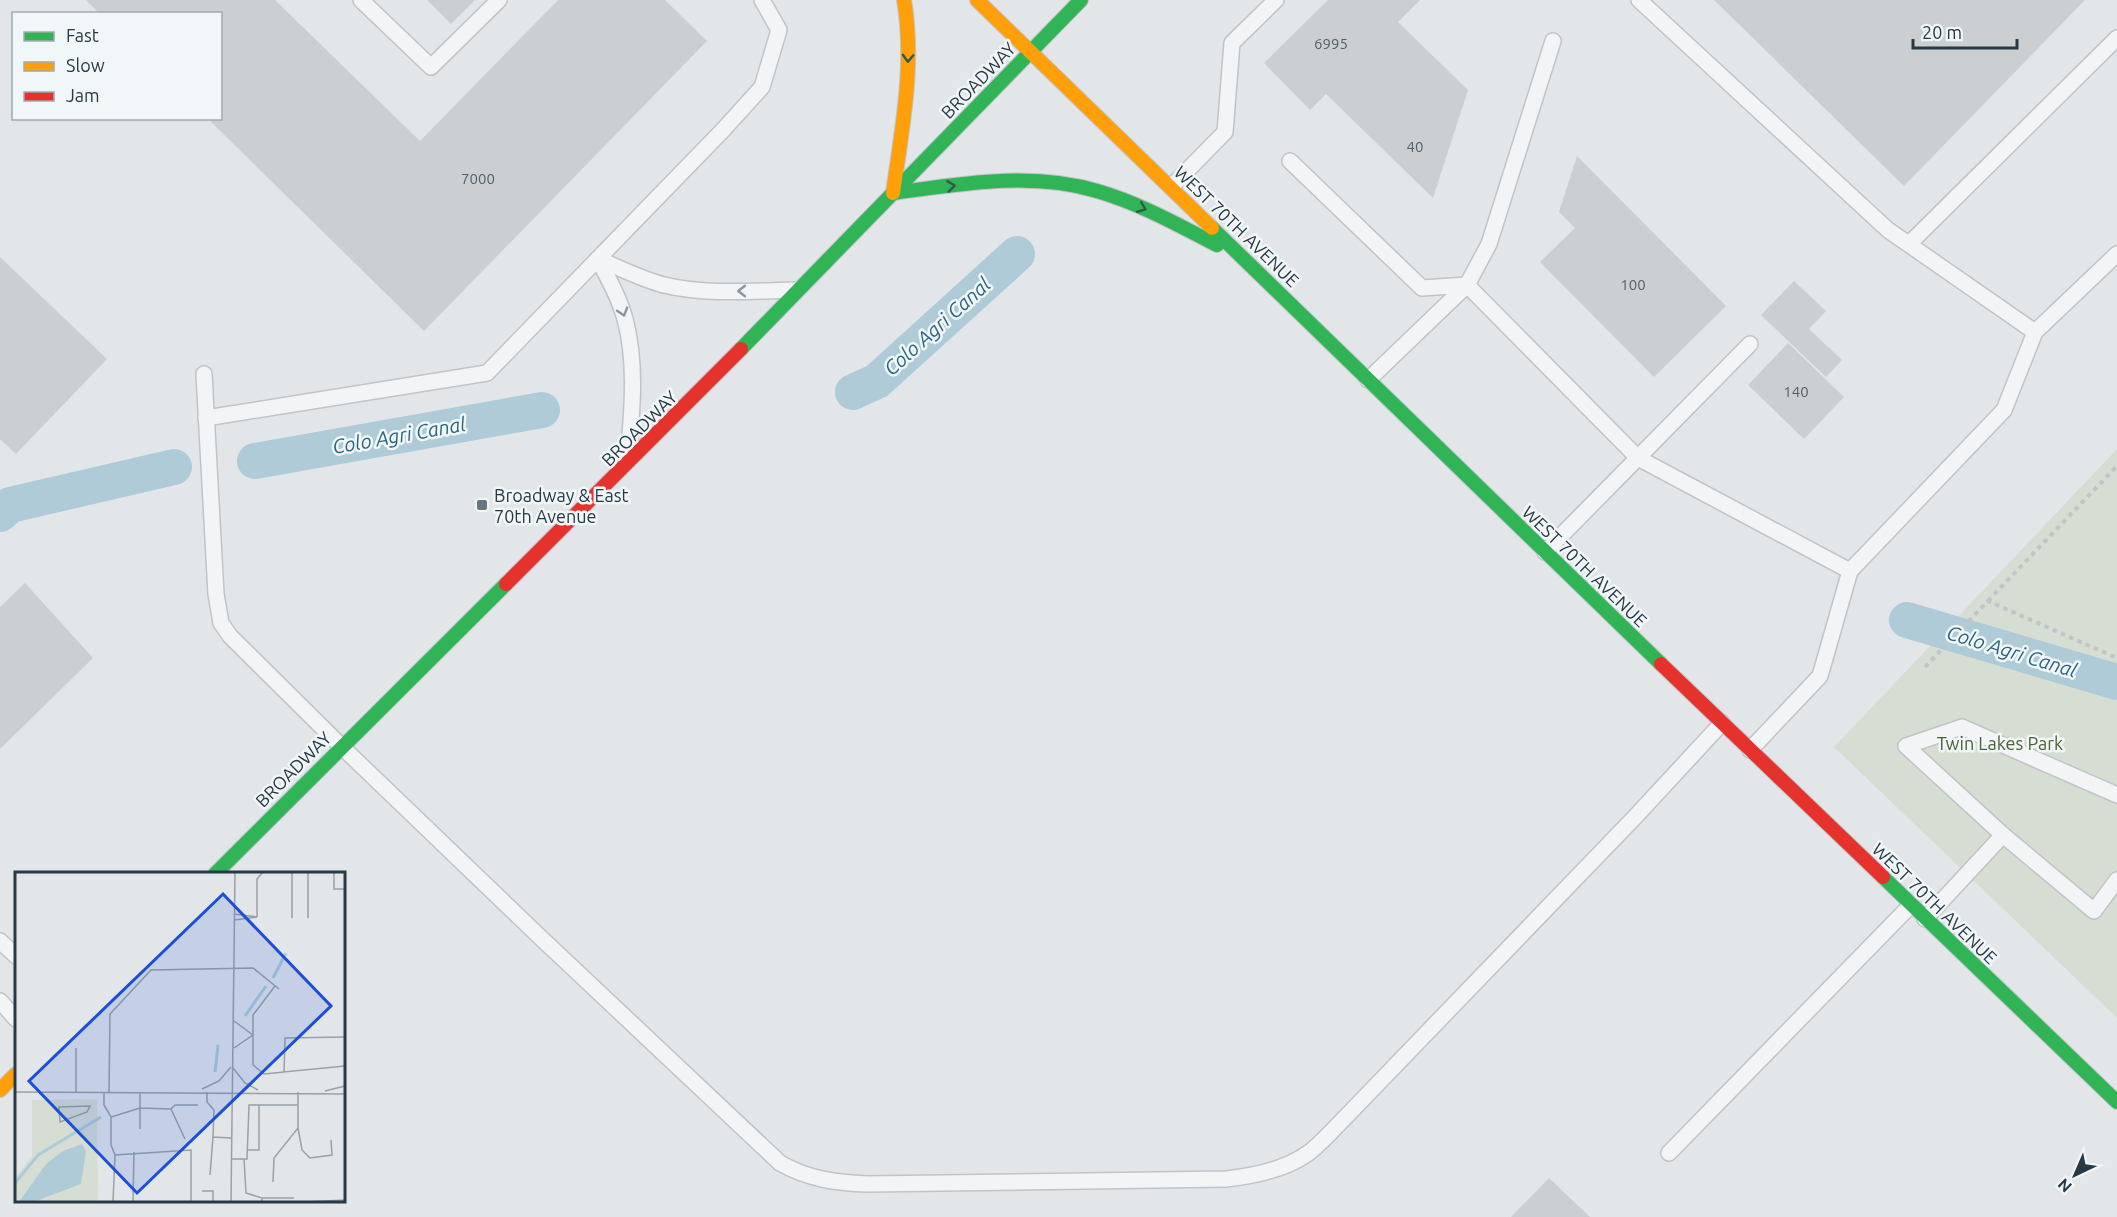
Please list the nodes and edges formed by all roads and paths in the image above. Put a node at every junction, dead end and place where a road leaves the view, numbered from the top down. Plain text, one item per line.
1 (361, 0) edge
2 (499, 0) edge
3 (762, 0) edge
4 (904, 0) edge
5 (977, 0) edge
6 (1081, 0) edge
7 (1275, 0) edge
8 (1639, 0) edge
9 (2117, 38) edge
10 (1553, 41) dead end
11 (1031, 51) junction
12 (1290, 161) dead end
13 (1172, 187) junction
14 (893, 193) junction
15 (1910, 244) junction
16 (2117, 254) edge
17 (598, 259) junction
18 (1245, 259) junction
19 (1467, 285) junction
20 (801, 289) junction
21 (2035, 332) junction
22 (1750, 344) dead end
23 (204, 374) dead end
24 (1368, 380) junction
25 (206, 418) junction
26 (1638, 458) junction
27 (628, 465) junction
28 (2117, 466) edge
29 (1545, 552) junction
30 (1850, 570) junction
31 (1988, 601) junction
32 (2117, 658) edge
33 (1925, 666) dead end
34 (1722, 723) junction
35 (341, 746) junction
36 (1750, 750) junction
37 (2117, 795) edge
38 (2003, 835) junction
39 (216, 872) edge
40 (2117, 880) edge
41 (1911, 906) junction
42 (1925, 919) junction
43 (0, 941) edge
44 (15, 955) edge
45 (0, 1001) edge
46 (15, 1018) edge
47 (15, 1075) edge
48 (0, 1090) edge
49 (2117, 1102) edge
50 (1669, 1153) dead end

1 - 2 lane
3 - 17 lane
4 -> 14 main road
5 - 11 main road, WEST 70TH AVENUE
6 - 11 main road, BROADWAY
7 - 13 lane
8 - 15 lane
9 - 15 lane
10 - 19 lane
11 - 13 main road, WEST 70TH AVENUE
11 - 14 main road, BROADWAY
12 - 19 lane
13 - 18 main road, WEST 70TH AVENUE
14 -> 18 main road
14 - 20 main road, BROADWAY
15 - 21 lane
16 - 21 lane
20 -> 17 lane
17 - 25 lane
17 -> 27 lane
18 - 24 main road, WEST 70TH AVENUE
19 - 24 lane
19 - 26 lane
20 - 27 main road, BROADWAY
21 - 30 lane
22 - 26 lane
23 - 25 lane
24 - 29 main road, WEST 70TH AVENUE
25 - 35 lane
26 - 29 lane
26 - 30 lane
27 - 35 main road, BROADWAY
28 - 31 path
29 - 34 main road, WEST 70TH AVENUE
30 - 36 lane
31 - 32 path
31 - 33 path
34 - 35 lane
34 - 36 main road, WEST 70TH AVENUE
35 - 39 main road, BROADWAY
36 - 41 main road, WEST 70TH AVENUE
37 - 38 lane
38 - 40 lane
38 - 42 lane
41 - 42 main road, WEST 70TH AVENUE
41 - 50 lane
42 - 49 main road, WEST 70TH AVENUE
43 - 44 lane
45 - 46 lane
47 - 48 main road

